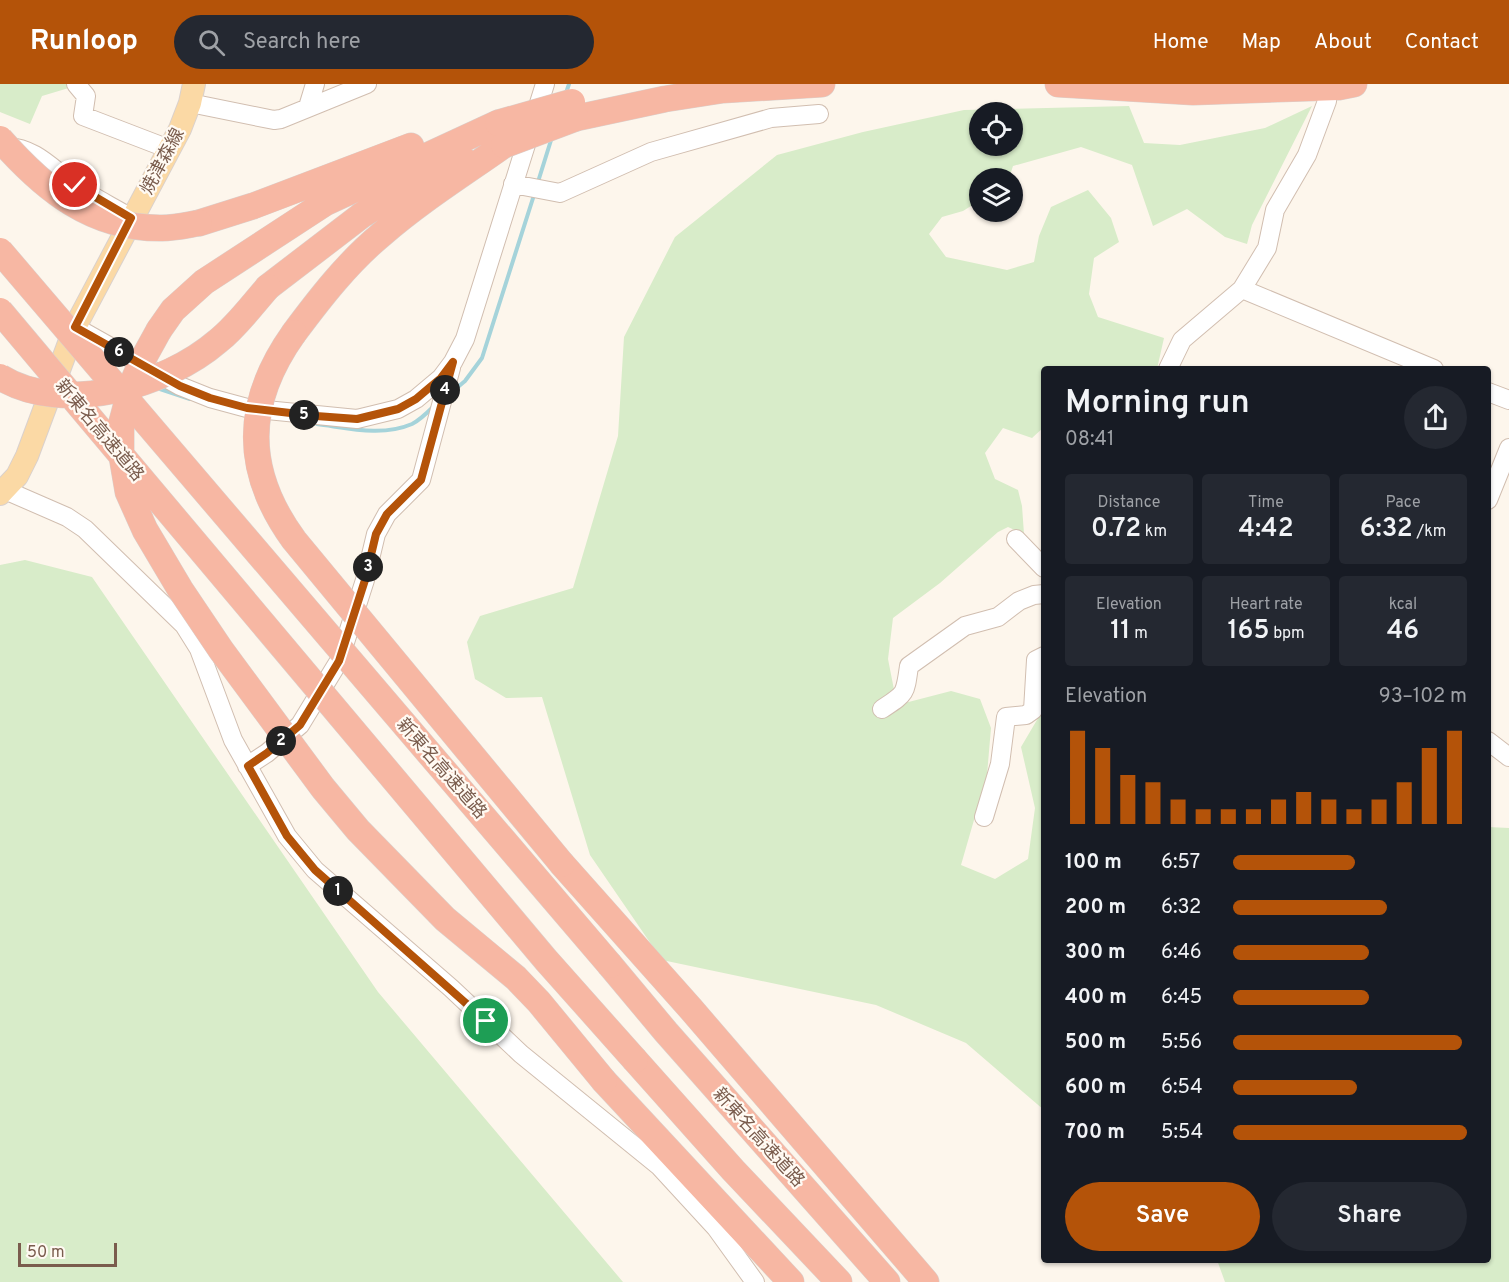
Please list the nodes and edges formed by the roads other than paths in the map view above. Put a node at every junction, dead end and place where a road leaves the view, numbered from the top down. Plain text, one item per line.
1 (76, 84) edge
2 (315, 84) edge
3 (367, 84) edge
4 (545, 84) edge
5 (663, 84) edge
6 (822, 84) edge
7 (1058, 84) edge
8 (1354, 84) edge
9 (192, 94) edge
10 (1327, 101) dead end
11 (308, 107) junction
12 (574, 110) junction
13 (819, 114) dead end
14 (501, 134) junction
15 (0, 140) edge
16 (0, 147) edge
17 (169, 149) junction
18 (513, 184) junction
19 (131, 218) junction
20 (0, 251) edge
21 (1242, 289) junction
22 (0, 311) edge
23 (75, 327) junction
24 (453, 362) junction
25 (1169, 366) edge
26 (1427, 366) edge
27 (0, 377) edge
28 (1491, 393) edge
29 (1509, 400) edge
30 (1509, 448) edge
31 (2, 492) edge
32 (1491, 493) edge
33 (1016, 539) dead end
34 (1041, 565) edge
35 (1041, 594) edge
36 (1041, 658) edge
37 (882, 709) dead end
38 (1491, 743) edge
39 (1509, 757) edge
40 (248, 766) junction
41 (984, 817) dead end
42 (755, 1282) edge
43 (791, 1282) edge
44 (839, 1282) edge
45 (888, 1282) edge
46 (926, 1282) edge

1 - 17 street
2 - 11 street
3 - 11 street
4 - 18 street
5 - 12 highway
6 - 12 highway
7 - 8 highway
9 - 11 street
9 - 17 main road, 焼津森線
10 - 21 street
12 - 14 highway, bridge
13 - 18 street
14 - 15 highway, bridge
14 - 27 highway, bridge
14 - 43 highway, bridge
14 - 46 highway, bridge
16 - 19 street
17 - 19 main road, 焼津森線
18 - 24 street
19 - 23 main road, 焼津森線
20 - 45 highway, 新東名高速道路, bridge
21 - 25 street
21 - 26 street
22 - 44 highway, 新東名高速道路, bridge
23 - 24 street
23 - 31 main road, 焼津森線
24 - 40 street
28 - 29 street
30 - 32 street
31 - 40 street
33 - 34 street
35 - 37 street
36 - 41 street
38 - 39 street
40 - 42 street

